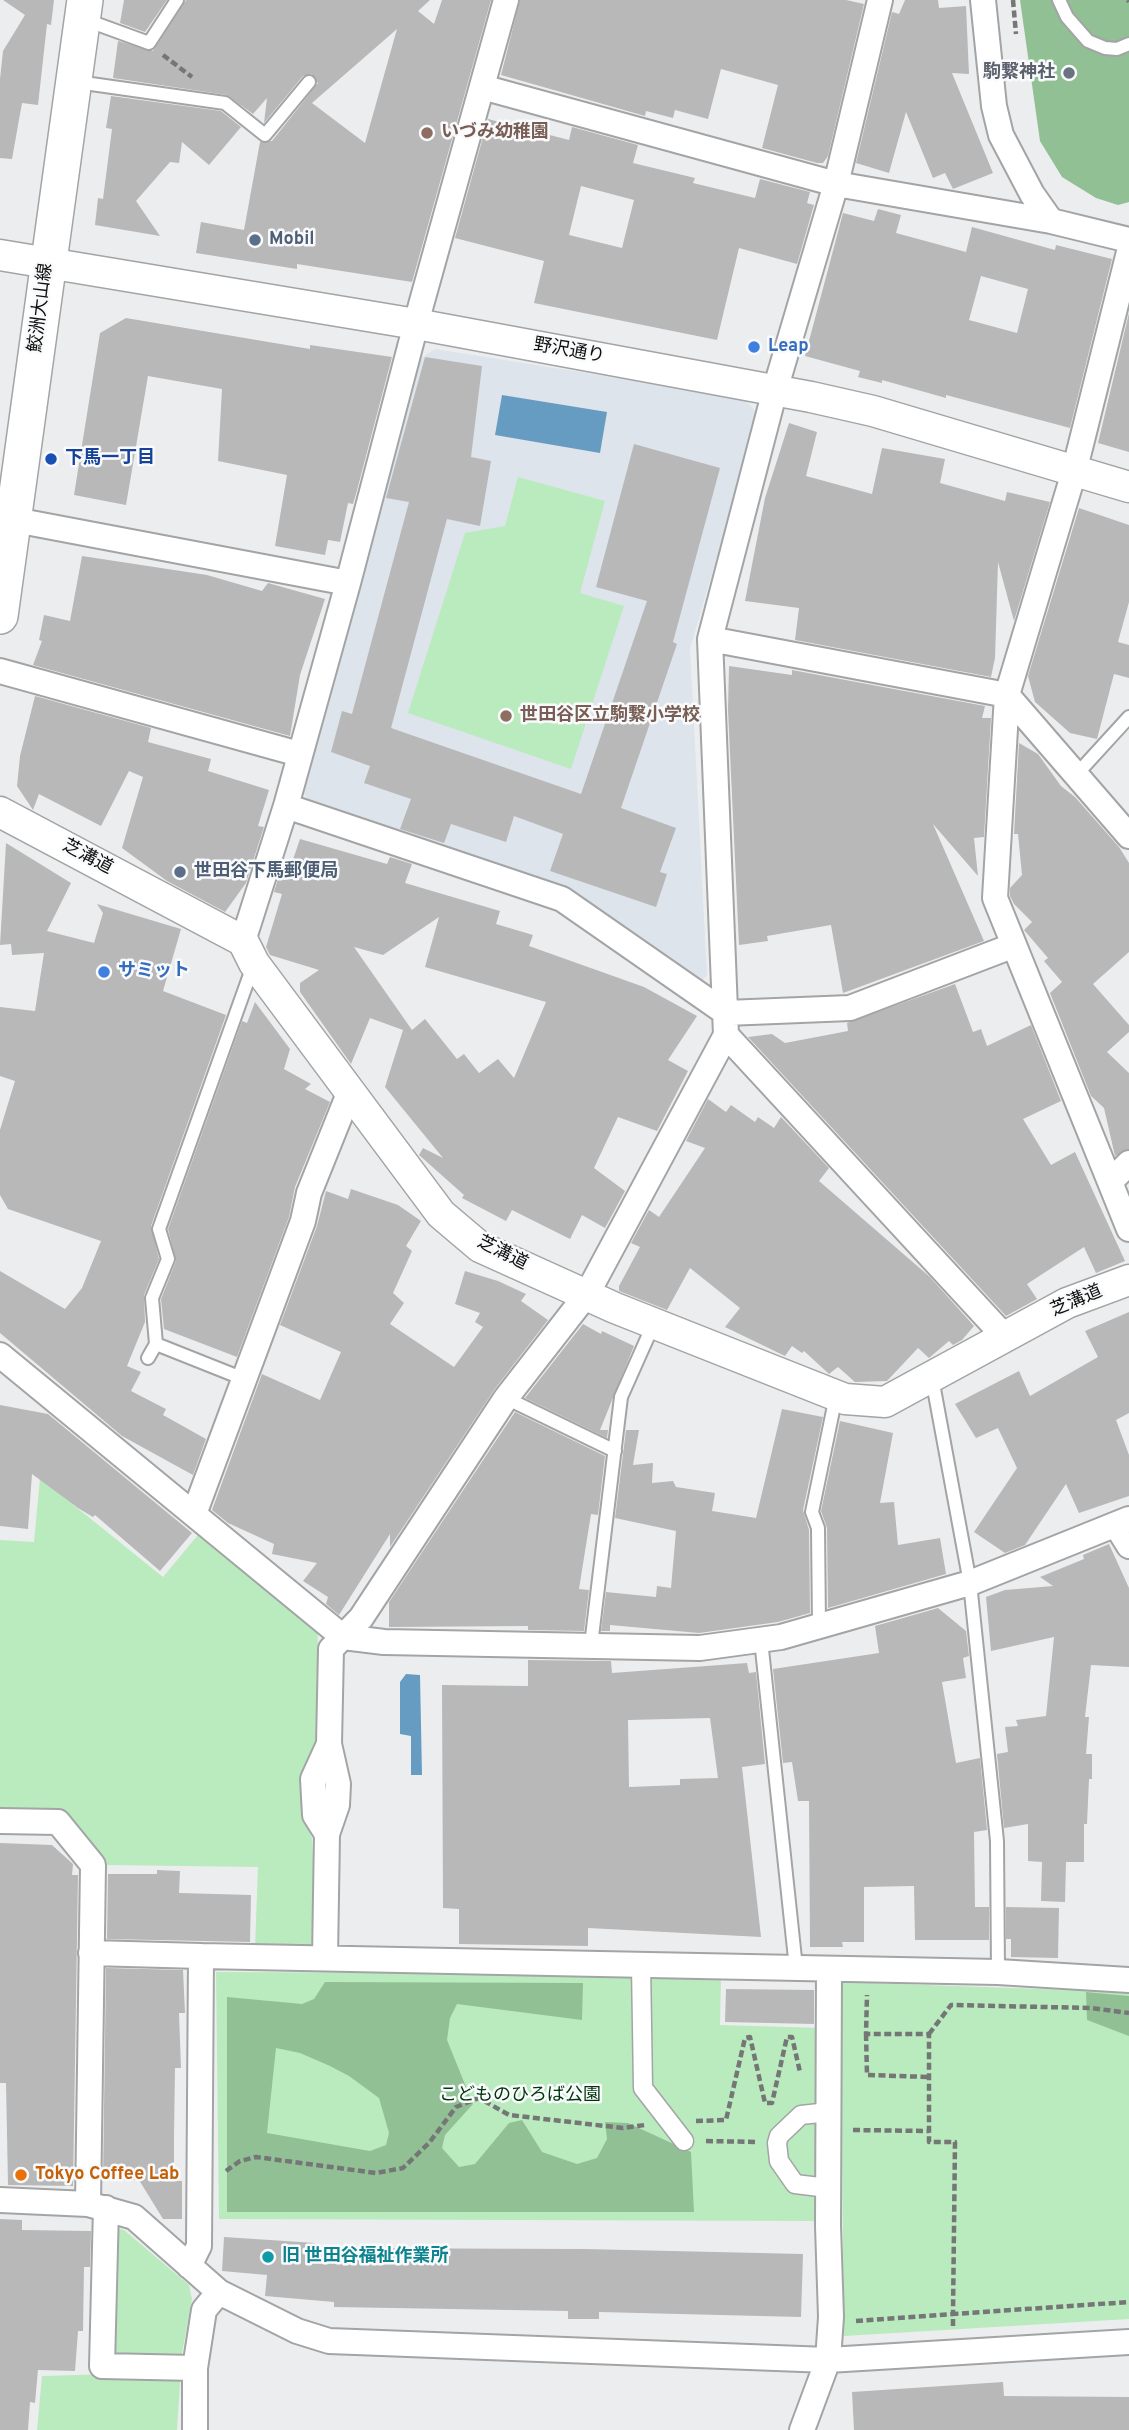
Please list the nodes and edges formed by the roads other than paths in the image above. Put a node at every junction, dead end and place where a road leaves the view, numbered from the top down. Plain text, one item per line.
1 (177, 0) edge
2 (506, 0) edge
3 (880, 0) edge
4 (983, 0) edge
5 (1059, 0) edge
6 (84, 9) edge
7 (1129, 44) edge
8 (73, 82) junction
9 (309, 82) dead end
10 (482, 87) junction
11 (836, 184) junction
12 (1051, 222) junction
13 (1129, 240) edge
14 (1129, 252) edge
15 (0, 255) edge
16 (48, 261) junction
17 (416, 324) junction
18 (775, 390) junction
19 (1074, 472) junction
20 (1129, 487) edge
21 (15, 520) junction
22 (348, 583) junction
23 (0, 616) edge
24 (710, 639) junction
25 (0, 671) edge
26 (1007, 695) junction
27 (1129, 717) edge
28 (299, 754) junction
29 (1076, 775) junction
30 (286, 806) junction
31 (0, 812) edge
32 (1129, 836) edge
33 (1012, 946) junction
34 (249, 952) junction
35 (726, 1024) junction
36 (351, 1091) junction
37 (1129, 1163) edge
38 (1110, 1182) junction
39 (1129, 1230) edge
40 (1129, 1280) edge
41 (587, 1293) junction
42 (654, 1323) junction
43 (1005, 1337) junction
44 (156, 1344) junction
45 (0, 1355) edge
46 (148, 1358) dead end
47 (932, 1378) junction
48 (244, 1379) junction
49 (836, 1395) junction
50 (506, 1398) junction
51 (615, 1451) junction
52 (194, 1514) junction
53 (1122, 1522) edge
54 (1129, 1546) edge
55 (970, 1583) junction
56 (819, 1626) junction
57 (343, 1637) junction
58 (761, 1640) junction
59 (591, 1645) junction
60 (0, 1821) edge
61 (91, 1953) junction
62 (201, 1956) junction
63 (325, 1957) junction
64 (641, 1964) junction
65 (796, 1968) junction
66 (829, 1969) junction
67 (998, 1972) junction
68 (1129, 1980) edge
69 (822, 2118) junction
70 (684, 2141) road end
71 (828, 2188) junction
72 (0, 2200) edge
73 (97, 2206) junction
74 (189, 2266) junction
75 (219, 2292) junction
76 (1129, 2342) edge
77 (828, 2360) junction
78 (195, 2368) junction
79 (195, 2430) edge
80 (803, 2430) edge

1 - 6 lane
2 - 10 street
3 - 11 street
4 - 12 street
5 - 7 lane
6 - 8 main road, 鮫洲大山線
8 - 9 lane
8 - 16 main road, 鮫洲大山線
10 - 11 street
10 - 17 street
11 - 12 street
11 - 18 street
12 - 13 street
14 - 19 street
15 - 16 street, 野沢通り
16 - 17 street, 野沢通り
16 - 21 main road, 鮫洲大山線
17 - 18 street, 野沢通り
17 - 22 street
18 - 19 street, 野沢通り
18 - 24 street
19 - 20 street, 野沢通り
19 - 26 street
21 - 22 street
21 - 23 main road, 鮫洲大山線
22 - 28 street
24 - 26 street
24 - 35 street
25 - 28 street
26 - 29 street
26 - 33 street
27 - 29 lane
28 - 30 street
29 - 32 street
30 - 34 street
30 - 35 street
31 - 34 street, 芝溝道
33 - 35 street
33 - 38 street
34 - 36 street, 芝溝道
34 - 44 lane
35 - 41 street
35 - 43 street
36 - 41 street, 芝溝道
36 - 48 street
37 - 38 street
38 - 39 street
40 - 43 street, 芝溝道
41 - 42 street, 芝溝道
41 - 50 street
42 - 49 street, 芝溝道
42 - 51 lane
43 - 47 street, 芝溝道
44 - 46 lane
44 - 48 lane
45 - 52 street
47 - 49 street, 芝溝道
47 - 55 lane
48 - 52 street
49 - 56 lane
50 - 51 lane
50 - 57 street
51 - 59 lane
52 - 57 street
53 - 54 street
53 - 55 street
55 - 56 street
55 - 67 lane
56 - 58 street
57 - 59 street
57 - 63 street
58 - 59 street
58 - 65 lane
60 - 61 street
61 - 62 street
61 - 73 street
62 - 63 street
62 - 74 street
63 - 64 street
64 - 65 street
64 - 70 street
65 - 66 street
66 - 67 street
66 - 69 street
67 - 68 street
69 - 71 street
69 - 71 street
71 - 77 street
72 - 73 street
73 - 74 street
73 - 78 street
74 - 75 street
75 - 77 street
75 - 78 street
76 - 77 street
77 - 80 street
78 - 79 street

